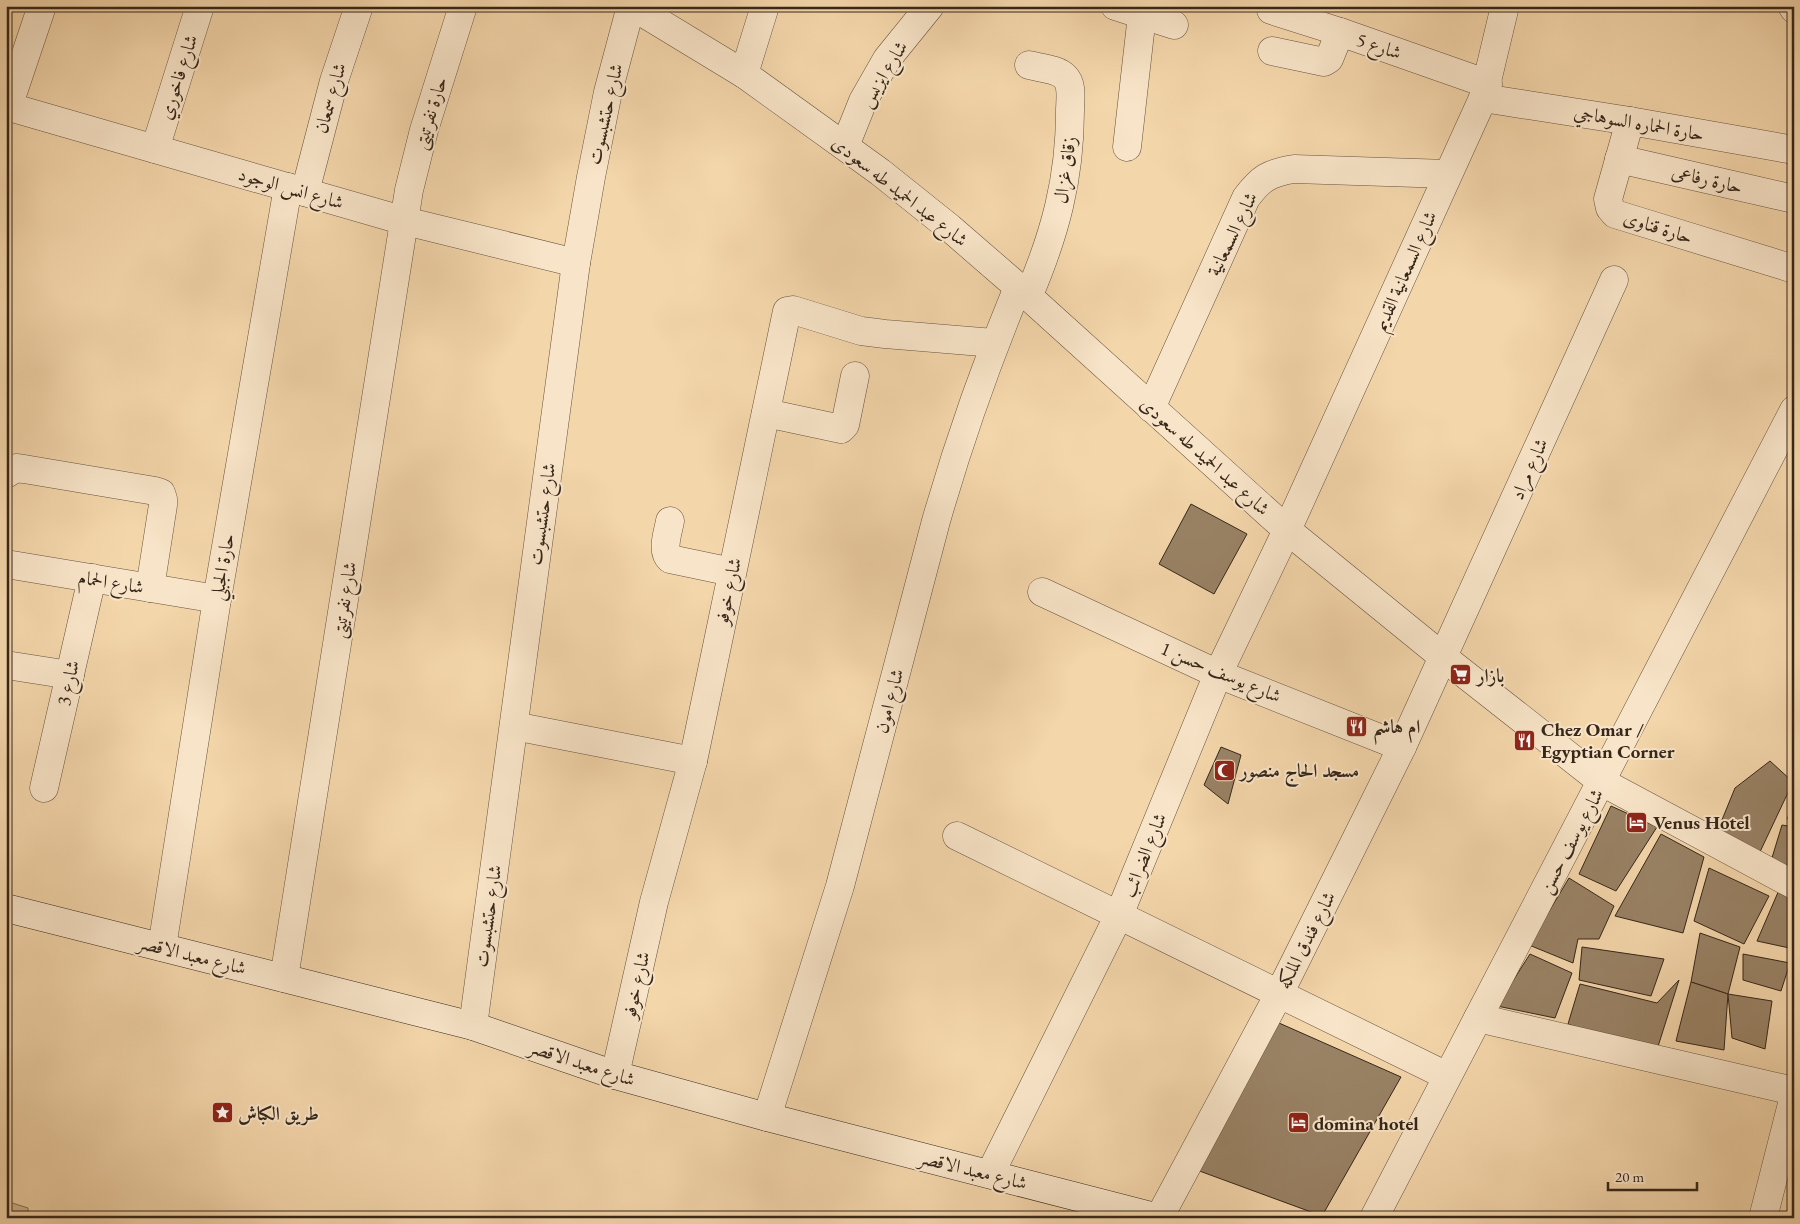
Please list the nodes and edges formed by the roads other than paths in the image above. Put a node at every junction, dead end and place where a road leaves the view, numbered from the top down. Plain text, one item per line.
1 (42, 6) edge
2 (200, 6) edge
3 (359, 6) edge
4 (463, 6) edge
5 (632, 6) edge
6 (765, 6) edge
7 (930, 6) edge
8 (1115, 6) edge
9 (1505, 6) edge
10 (1271, 10) dead end
11 (1142, 15) junction
12 (1328, 22) edge
13 (1174, 25) dead end
14 (1272, 51) dead end
15 (1029, 65) dead end
16 (744, 74) junction
17 (1485, 91) junction
18 (7, 106) edge
19 (1630, 121) junction
20 (845, 146) junction
21 (1127, 147) dead end
22 (155, 149) junction
23 (1794, 150) edge
24 (1620, 159) junction
25 (1448, 174) junction
26 (297, 189) junction
27 (1794, 199) edge
28 (405, 221) junction
29 (576, 263) junction
30 (1794, 269) edge
31 (1614, 280) dead end
32 (1023, 292) junction
33 (994, 343) junction
34 (855, 376) dead end
35 (1151, 408) junction
36 (1794, 410) edge
37 (766, 413) junction
38 (6, 474) edge
39 (670, 521) dead end
40 (1287, 530) junction
41 (6, 564) edge
42 (732, 572) junction
43 (92, 578) junction
44 (150, 588) junction
45 (1042, 592) dead end
46 (216, 599) junction
47 (1443, 657) junction
48 (6, 665) edge
49 (1218, 674) junction
50 (70, 675) junction
51 (514, 726) junction
52 (1402, 747) junction
53 (693, 760) junction
54 (1602, 782) junction
55 (44, 788) dead end
56 (957, 836) dead end
57 (1794, 885) edge
58 (6, 908) edge
59 (1119, 915) junction
60 (162, 947) junction
61 (284, 978) junction
62 (1279, 994) junction
63 (1478, 1018) junction
64 (473, 1026) junction
65 (616, 1075) junction
66 (1447, 1076) junction
67 (1794, 1091) edge
68 (1794, 1096) edge
69 (767, 1117) junction
70 (990, 1174) junction
71 (1159, 1218) edge
72 (1374, 1218) edge
73 (1762, 1218) edge

1 - 18 street
2 - 22 street, شارع فاخوري
3 - 26 street, شارع سمعان
4 - 28 street, حارة نفرتيتى
5 - 16 street, شارع عبد الحميد طه سعودى
5 - 29 street, شارع حتشبسوت
6 - 16 street
7 - 20 street, شارع ايزيس
8 - 11 street
9 - 17 street, شارع السمعانية القديم
10 - 12 street, شارع 5
11 - 13 street
11 - 21 street
12 - 14 street
12 - 17 street, شارع 5
15 - 32 street, زقاق غزال
16 - 20 street, شارع عبد الحميد طه سعودى
17 - 19 street, حارة الحماره السوهاجي
17 - 25 street, شارع السمعانية القديم
18 - 22 street, شارع انس الوجود
19 - 23 street, حارة الحماره السوهاجي
19 - 24 street, حارة قناوى
20 - 32 street, شارع عبد الحميد طه سعودى
22 - 26 street, شارع انس الوجود
24 - 27 street, حارة رفاعى
24 - 30 street, حارة قناوى
25 - 35 street, شارع السمعانية
25 - 40 street, شارع السمعانية القديم
26 - 28 street, شارع انس الوجود
26 - 46 street, حارة الجبلي
28 - 29 street, شارع انس الوجود
28 - 61 street, شارع نفرتيتى
29 - 51 street, شارع حتشبسوت
31 - 47 street, شارع مراد
32 - 33 street, شارع امون
32 - 35 street, شارع عبد الحميد طه سعودى
33 - 37 street, شارع خوفو
33 - 69 street, شارع امون
34 - 37 street
35 - 40 street, شارع عبد الحميد طه سعودى
36 - 54 street, شارع يوسف حسن
37 - 42 street, شارع خوفو
38 - 44 street
39 - 42 street
40 - 47 street, شارع عبد الحميد طه سعودى
40 - 49 street, شارع الضرائب
41 - 43 street, شارع الحمام
42 - 53 street, شارع خوفو
43 - 44 street, شارع الحمام
43 - 50 street, شارع 3
44 - 46 street, شارع الحمام
45 - 49 street, شارع يوسف حسن 1
46 - 60 street, حارة الجبلي
47 - 52 street, شارع فندق الملكه
47 - 54 street, شارع عبد الحميد طه سعودى
48 - 50 street
49 - 52 street, شارع يوسف حسن 1
49 - 59 street, شارع الضرائب
50 - 55 street, شارع 3
51 - 53 street
51 - 64 street, شارع حتشبسوت
52 - 62 street, شارع فندق الملكه
53 - 65 street, شارع خوفو
54 - 57 street, شارع عبد الحميد طه سعودى
54 - 63 street, شارع يوسف حسن
56 - 59 street
58 - 60 street, شارع معبد الاقصر
59 - 62 street
59 - 70 street, شارع الضرائب
60 - 61 street, شارع معبد الاقصر
61 - 64 street, شارع معبد الاقصر
62 - 66 street
62 - 71 street, شارع فندق الملكه
63 - 66 street, شارع يوسف حسن
63 - 67 street
64 - 65 street, شارع معبد الاقصر
65 - 69 street, شارع معبد الاقصر
66 - 72 street, شارع يوسف حسن
68 - 73 street
69 - 70 street, شارع معبد الاقصر
70 - 71 street, شارع معبد الاقصر

